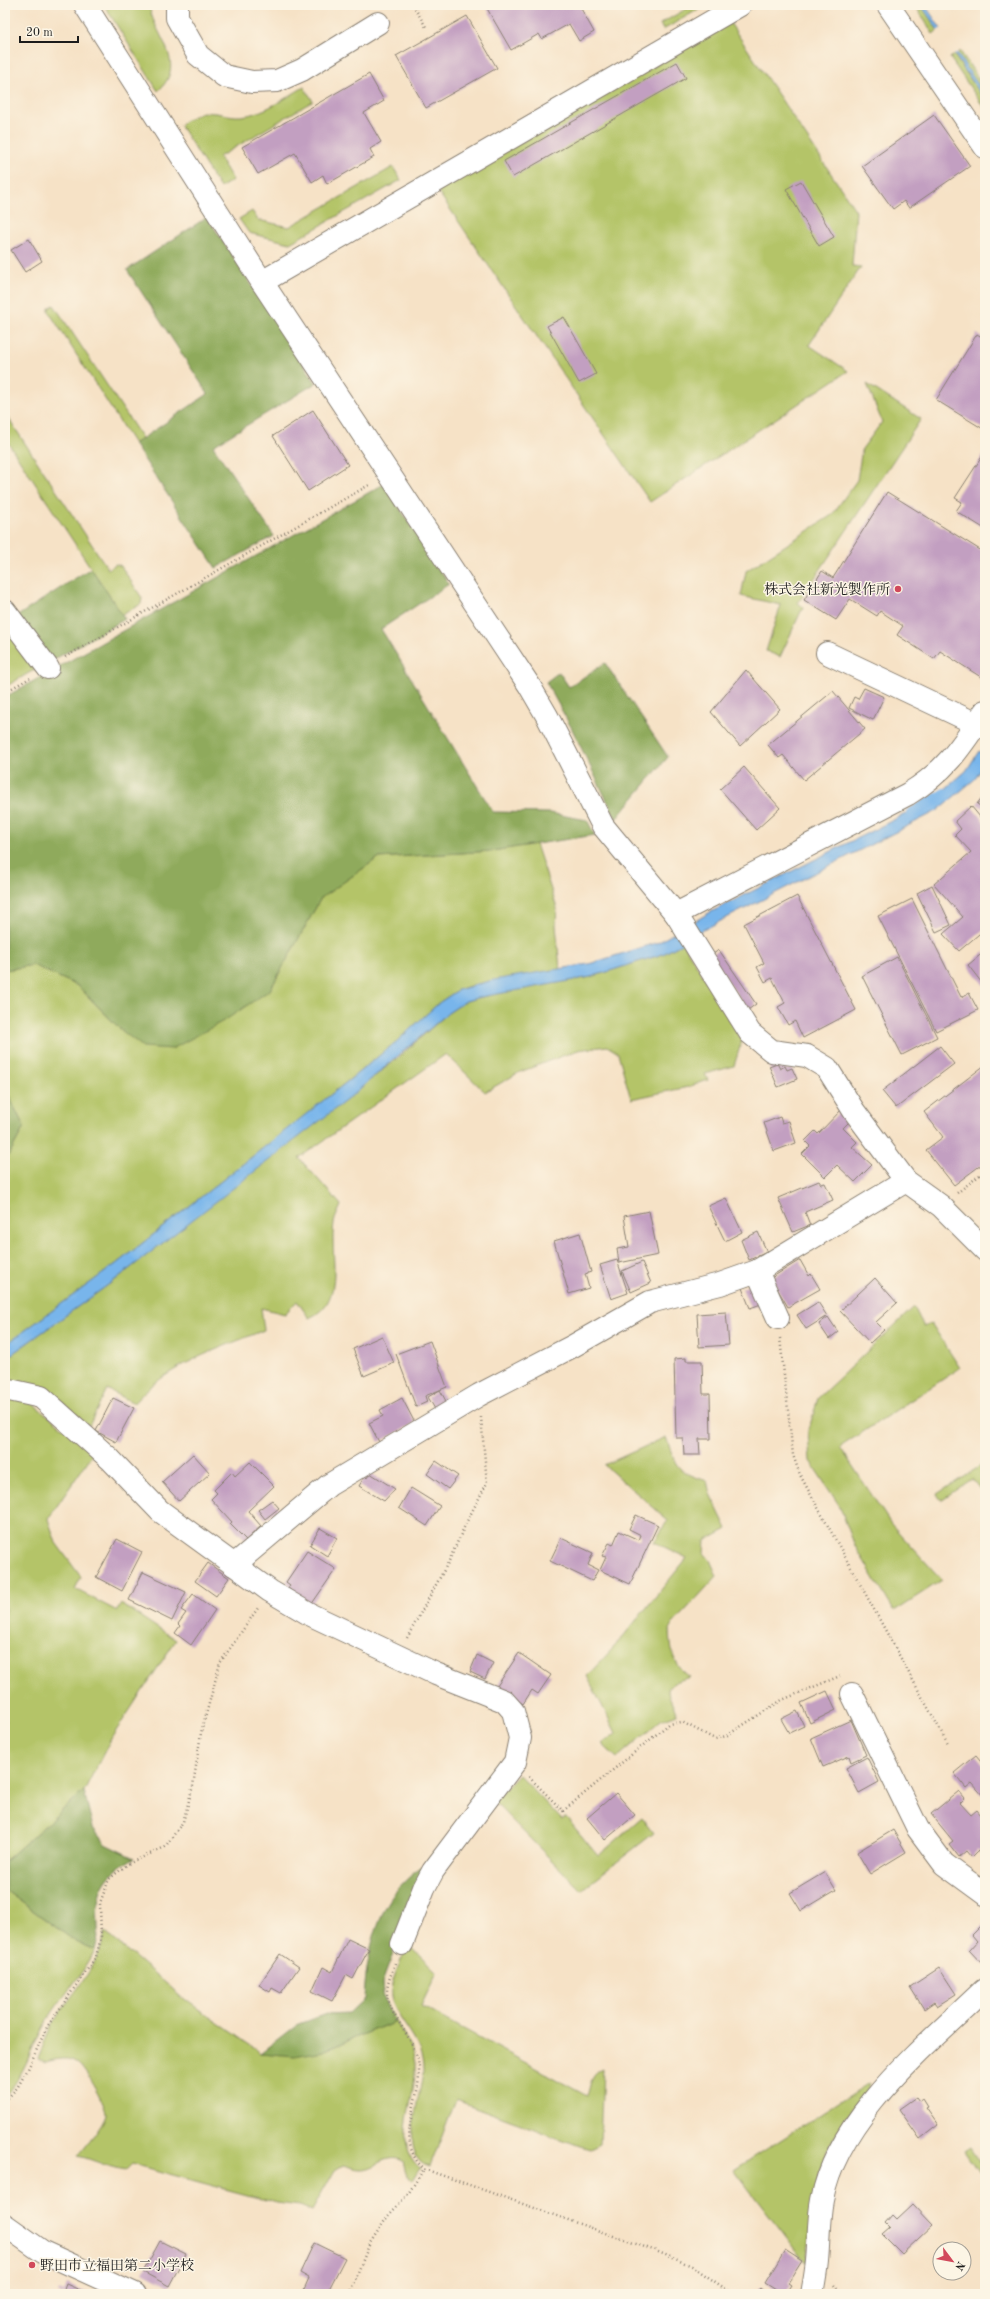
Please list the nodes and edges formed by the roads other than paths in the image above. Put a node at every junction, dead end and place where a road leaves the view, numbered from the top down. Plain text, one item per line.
1 (85, 5) edge
2 (177, 5) edge
3 (740, 5) edge
4 (888, 5) edge
5 (378, 23) dead end
6 (985, 147) edge
7 (262, 282) junction
8 (5, 611) edge
9 (827, 653) dead end
10 (48, 668) road end
11 (982, 721) edge
12 (676, 914) junction
13 (906, 1181) junction
14 (985, 1250) edge
15 (757, 1271) junction
16 (778, 1318) road end
17 (5, 1389) edge
18 (234, 1565) junction
19 (852, 1694) road end
20 (985, 1894) edge
21 (402, 1944) road end
22 (985, 1989) edge
23 (5, 2225) edge
24 (135, 2294) edge
25 (812, 2294) edge

1 - 7 street
2 - 5 street
3 - 7 street
4 - 6 street
7 - 12 street
8 - 10 street
9 - 11 street
11 - 12 street
12 - 13 street
13 - 14 street
13 - 15 street
15 - 16 street
15 - 18 street
17 - 18 street
18 - 21 street
19 - 20 street
22 - 25 street
23 - 24 street

